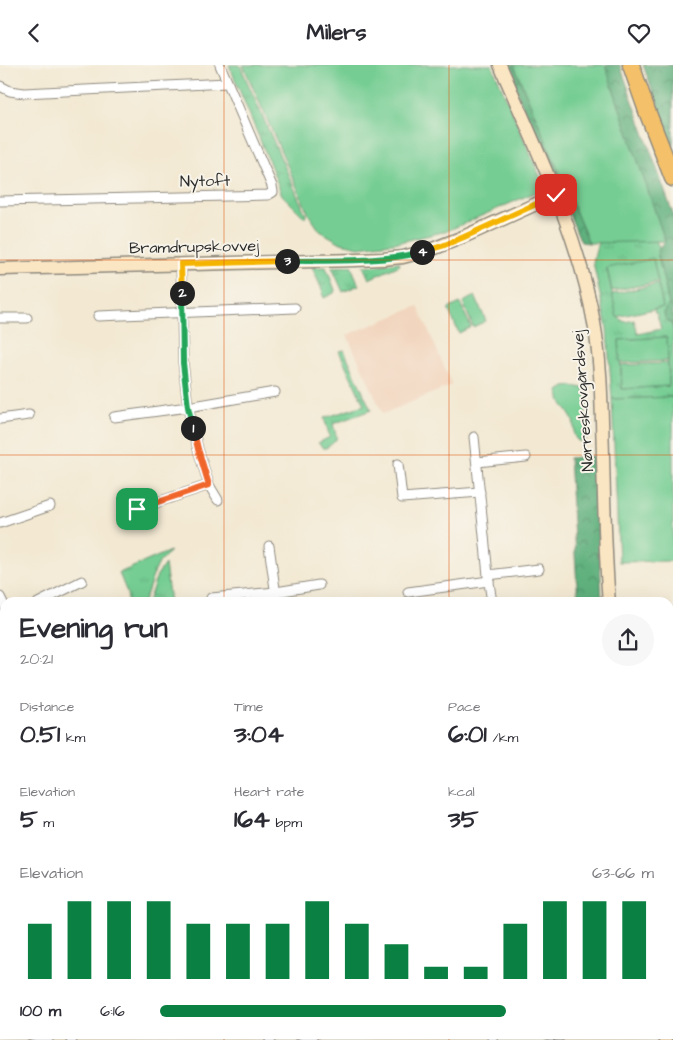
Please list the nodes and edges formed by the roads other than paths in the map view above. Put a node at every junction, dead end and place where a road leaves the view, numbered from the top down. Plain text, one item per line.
1 (220, 65) edge
2 (500, 65) edge
3 (631, 65) edge
4 (227, 83) junction
5 (0, 86) edge
6 (673, 178) edge
7 (556, 195) junction
8 (0, 201) edge
9 (181, 264) junction
10 (0, 269) edge
11 (295, 309) dead end
12 (182, 312) junction
13 (98, 316) dead end
14 (0, 318) edge
15 (27, 318) dead end
16 (275, 392) dead end
17 (188, 407) junction
18 (29, 415) dead end
19 (114, 417) dead end
20 (0, 419) edge
21 (474, 437) dead end
22 (526, 457) dead end
23 (477, 463) junction
24 (398, 464) dead end
25 (209, 485) junction
26 (480, 492) junction
27 (218, 500) dead end
28 (50, 506) dead end
29 (137, 509) dead end
30 (0, 523) edge
31 (270, 546) dead end
32 (539, 569) dead end
33 (489, 578) junction
34 (82, 581) dead end
35 (319, 585) dead end
36 (408, 591) dead end
37 (276, 592) junction
38 (50, 597) edge
39 (222, 597) edge
40 (276, 597) edge
41 (491, 597) edge
42 (609, 597) edge

1 - 4 street, Nytoft
2 - 7 street, Nørreskovgårdsvej
3 - 6 highway
4 - 5 street
4 - 8 street, Nytoft
7 - 9 street, Bramdrupskovvej
7 - 42 street, Nørreskovgårdsvej
9 - 10 street, Bramdrupskovvej
9 - 12 street
11 - 12 street
12 - 13 street
12 - 17 street
14 - 15 street
16 - 17 street
17 - 19 street
17 - 25 street
18 - 20 street
21 - 23 street
22 - 23 street
23 - 26 street
24 - 26 street
25 - 27 street
25 - 29 street
26 - 33 street
28 - 30 street
31 - 37 street
32 - 33 street
33 - 36 street
33 - 41 street
34 - 38 street
35 - 37 street
37 - 39 street
37 - 40 street

